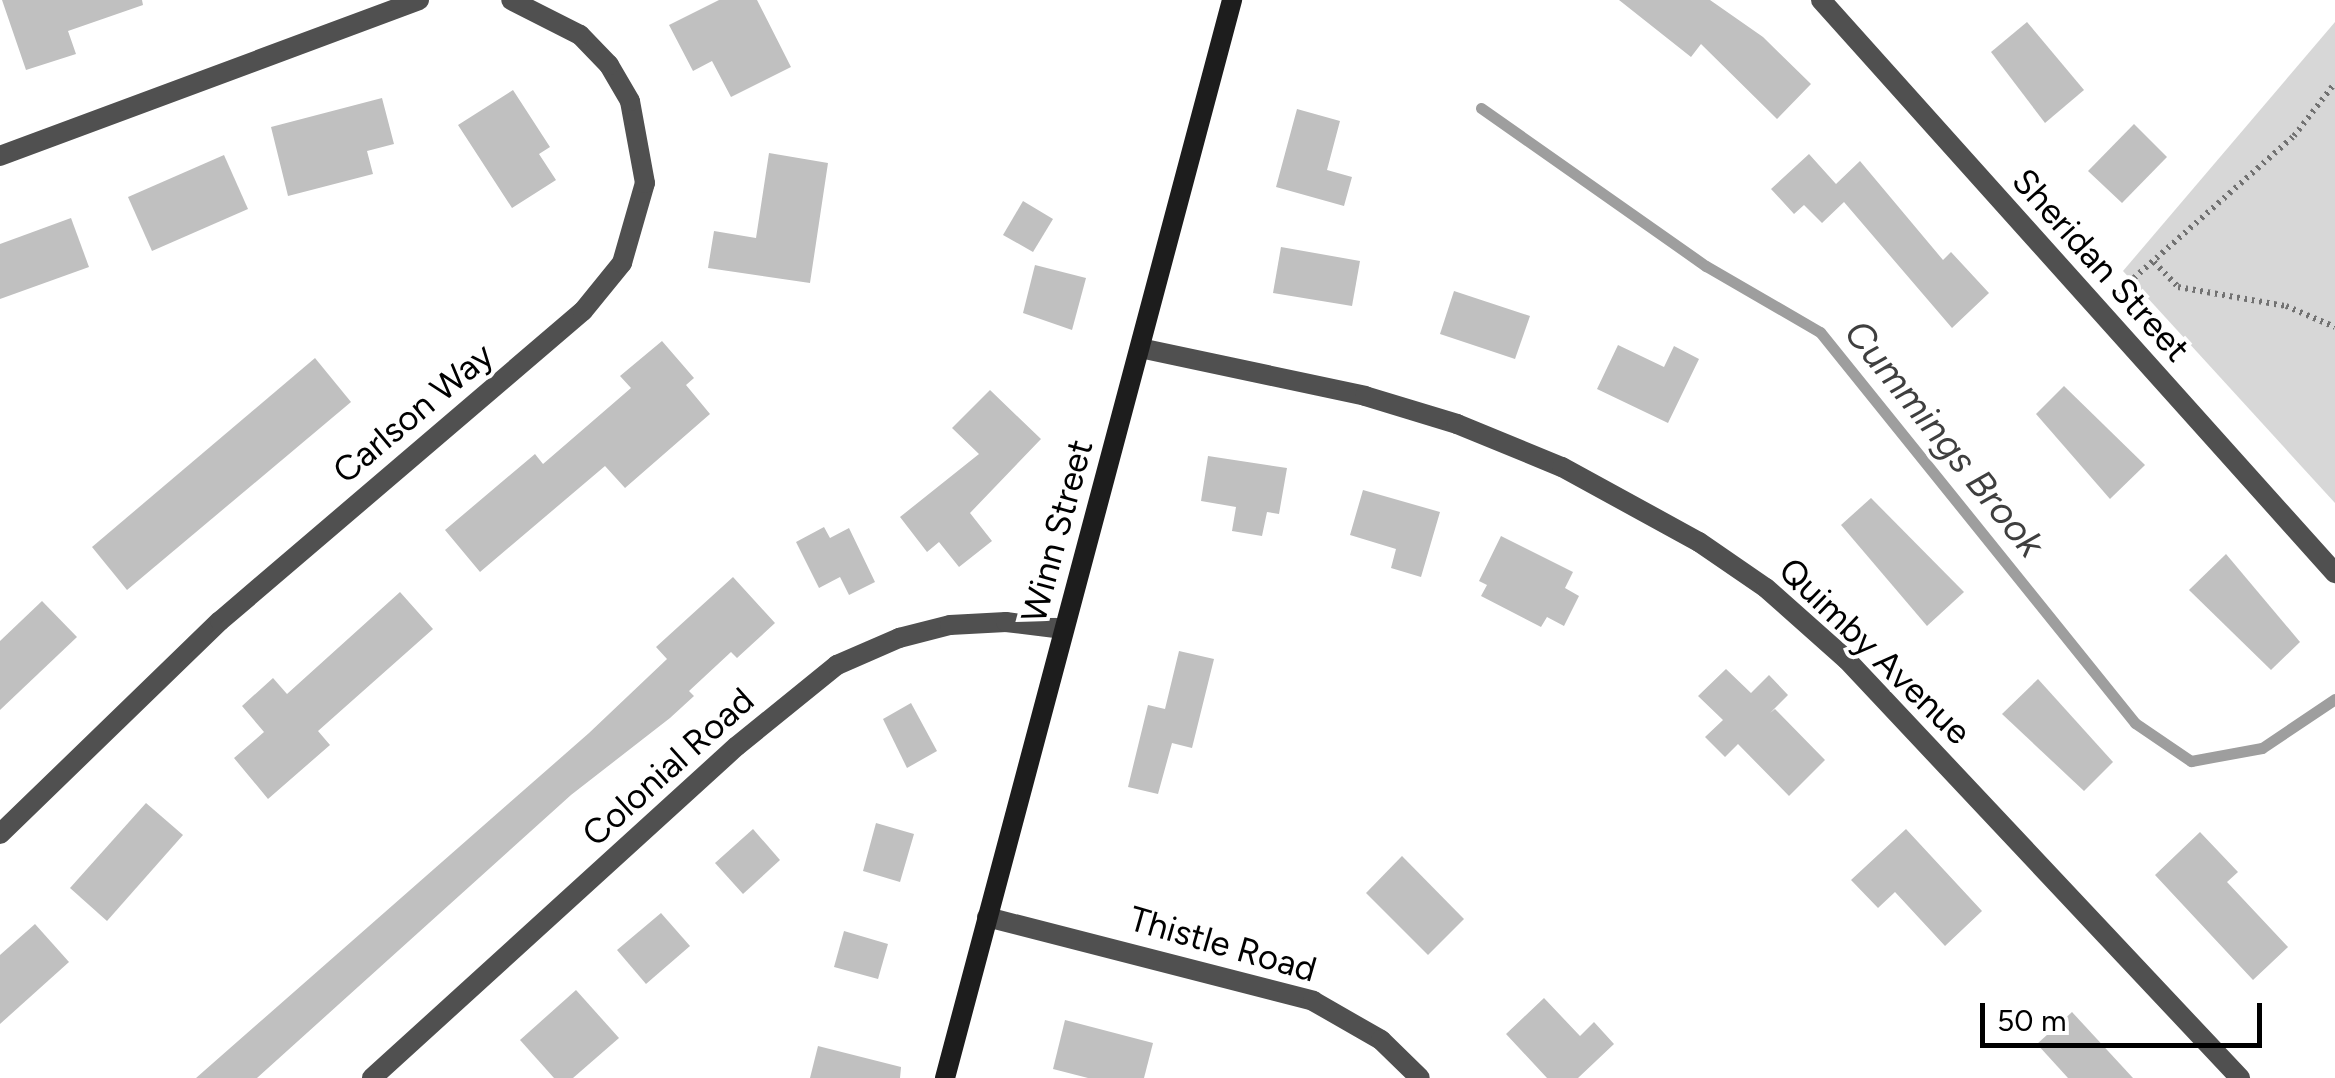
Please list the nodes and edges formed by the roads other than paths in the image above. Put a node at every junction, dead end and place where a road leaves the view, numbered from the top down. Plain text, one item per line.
1 (419, 0) edge
2 (511, 0) edge
3 (1232, 0) edge
4 (1821, 0) edge
5 (0, 156) edge
6 (1140, 348) junction
7 (2335, 573) edge
8 (1064, 630) junction
9 (0, 834) edge
10 (988, 917) junction
11 (372, 1078) edge
12 (944, 1078) edge
13 (1420, 1078) edge
14 (2240, 1078) edge

1 - 5 street
2 - 9 street, Carlson Way
3 - 6 main road, Winn Street
4 - 7 street, Sheridan Street
6 - 8 main road, Winn Street
6 - 14 street, Quimby Avenue
8 - 10 main road, Winn Street
8 - 11 street, Colonial Road
10 - 12 main road, Winn Street
10 - 13 street, Thistle Road

